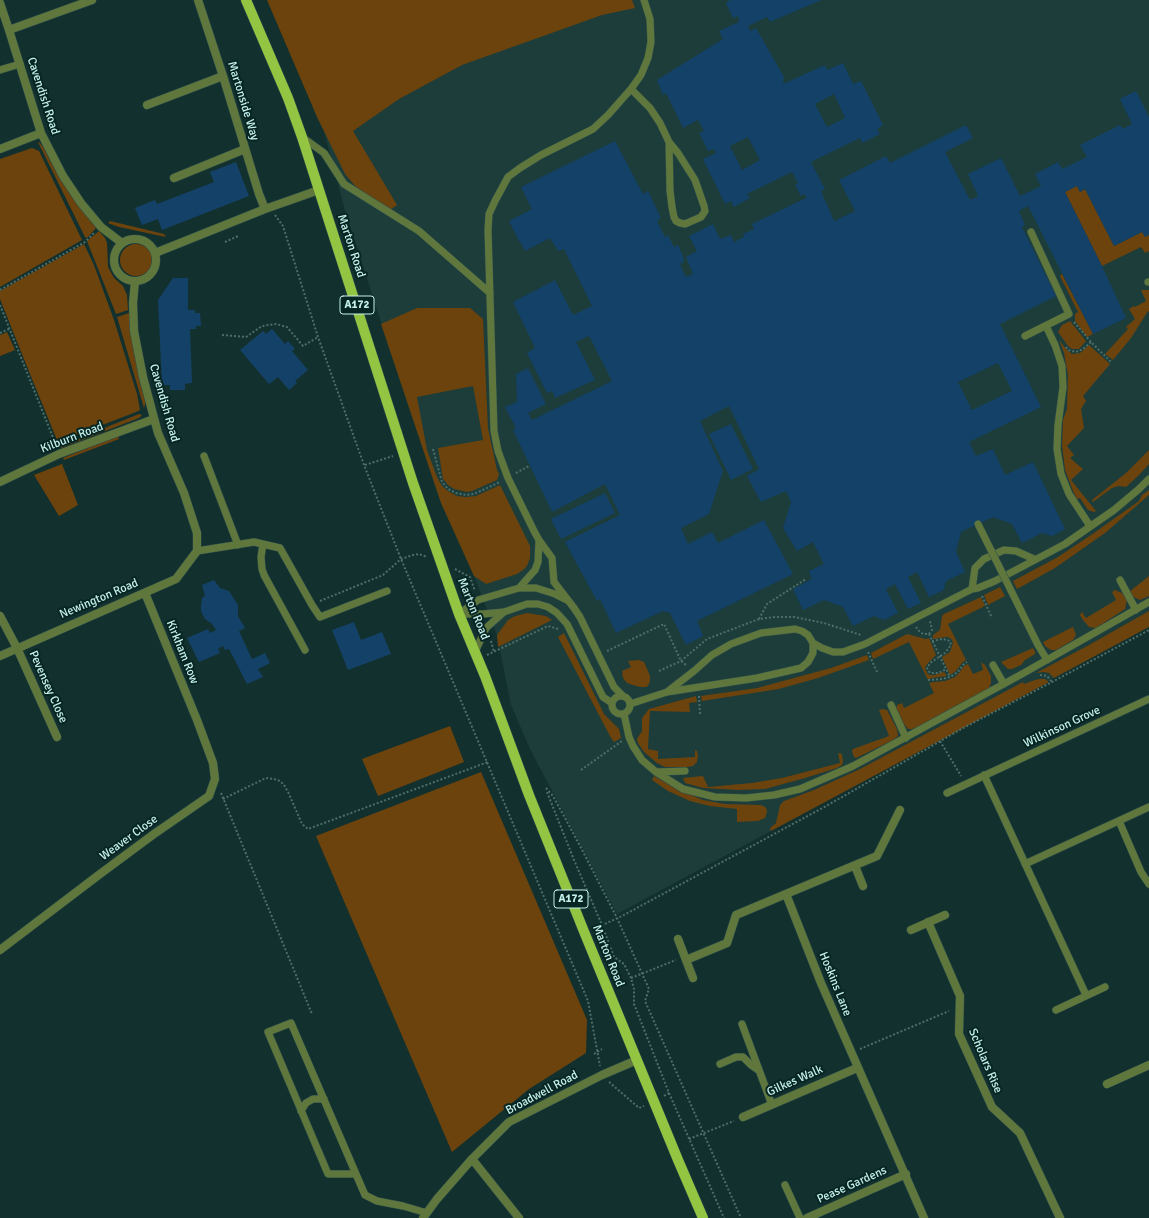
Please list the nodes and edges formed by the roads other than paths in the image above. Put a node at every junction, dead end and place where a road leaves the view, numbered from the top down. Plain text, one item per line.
1 (92, 0) edge
2 (198, 0) edge
3 (246, 0) edge
4 (644, 0) edge
5 (0, 4) edge
6 (9, 30) junction
7 (20, 64) junction
8 (0, 70) edge
9 (223, 76) junction
10 (631, 89) junction
11 (147, 105) dead end
12 (41, 133) junction
13 (302, 137) junction
14 (669, 142) junction
15 (0, 149) edge
16 (245, 149) junction
17 (174, 178) dead end
18 (319, 190) junction
19 (265, 210) junction
20 (1031, 232) dead end
21 (122, 243) junction
22 (155, 253) junction
23 (135, 281) junction
24 (490, 293) junction
25 (1046, 326) junction
26 (1024, 336) dead end
27 (154, 419) junction
28 (204, 456) dead end
29 (1149, 479) edge
30 (0, 482) edge
31 (978, 524) dead end
32 (1090, 526) junction
33 (539, 540) junction
34 (263, 544) junction
35 (238, 545) junction
36 (197, 551) junction
37 (1034, 559) junction
38 (1120, 580) dead end
39 (519, 588) junction
40 (972, 589) junction
41 (387, 591) dead end
42 (145, 593) junction
43 (568, 600) junction
44 (1149, 602) edge
45 (1136, 610) junction
46 (504, 612) junction
47 (459, 614) junction
48 (0, 616) edge
49 (813, 643) junction
50 (17, 648) junction
51 (305, 650) dead end
52 (477, 655) junction
53 (0, 656) edge
54 (1047, 660) junction
55 (993, 665) dead end
56 (1004, 684) junction
57 (667, 692) junction
58 (623, 696) junction
59 (1149, 699) edge
60 (612, 703) junction
61 (630, 704) junction
62 (891, 705) dead end
63 (624, 714) junction
64 (57, 737) dead end
65 (906, 738) junction
66 (685, 771) dead end
67 (656, 772) junction
68 (984, 775) junction
69 (213, 785) joint
70 (947, 793) dead end
71 (1149, 807) edge
72 (900, 810) dead end
73 (1119, 821) junction
74 (1025, 864) junction
75 (855, 866) junction
76 (1149, 884) edge
77 (863, 886) dead end
78 (786, 894) junction
79 (945, 915) dead end
80 (928, 922) junction
81 (911, 930) dead end
82 (678, 939) dead end
83 (0, 950) edge
84 (685, 958) junction
85 (693, 978) dead end
86 (1105, 987) dead end
87 (1086, 995) junction
88 (1056, 1010) dead end
89 (742, 1024) dead end
90 (637, 1060) junction
91 (720, 1064) dead end
92 (1149, 1065) edge
93 (857, 1068) junction
94 (758, 1070) junction
95 (1107, 1084) dead end
96 (324, 1099) junction
97 (772, 1105) junction
98 (301, 1111) junction
99 (743, 1117) road end
100 (472, 1159) junction
101 (355, 1174) junction
102 (906, 1174) junction
103 (785, 1185) dead end
104 (425, 1215) edge
105 (519, 1218) edge
106 (703, 1218) edge
107 (800, 1218) edge
108 (807, 1218) edge
109 (924, 1218) edge
110 (1060, 1218) edge

1 - 6 street
2 - 9 street, Martonside Way
3 - 13 main road, Marton Road / A172
4 - 10 lane
5 - 6 street, Cavendish Road
6 - 7 street, Cavendish Road
7 - 8 lane
7 - 12 street, Cavendish Road
9 - 11 street
9 - 16 street, Martonside Way
10 - 14 lane
10 - 24 lane
12 - 15 street
12 - 21 street, Cavendish Road
13 - 18 main road, Marton Road / A172
13 - 24 lane
14 - 14 lane
16 - 17 street
16 - 19 street, Martonside Way
18 - 19 street
18 - 47 main road, Marton Road / A172
19 - 22 street
20 - 25 lane
21 - 22 street
21 - 23 street
22 - 23 street
23 - 27 street, Cavendish Road
24 - 33 lane
25 - 26 lane
25 - 32 lane
27 - 30 street, Kilburn Road
27 - 36 street, Cavendish Road
28 - 35 lane
29 - 32 lane
31 - 54 lane, bridge
32 - 37 lane
33 - 39 lane
33 - 43 lane
34 - 35 lane
34 - 41 lane
34 - 51 lane
35 - 36 lane
36 - 42 street, Newington Road
37 - 40 lane
37 - 40 lane
38 - 45 lane
39 - 43 lane
39 - 47 lane
40 - 49 lane
42 - 50 street, Newington Road
42 - 69 street, Kirkham Row
43 - 58 lane
44 - 45 lane
45 - 54 lane
46 - 47 lane
46 - 52 lane
46 - 60 lane
47 - 52 main road, Marton Road / A172
48 - 50 street, Pevensey Close
49 - 57 lane
49 - 57 lane
50 - 53 street, Newington Road
50 - 64 street, Pevensey Close
52 - 90 main road, Marton Road / A172
54 - 56 lane
55 - 56 lane
56 - 65 lane
57 - 61 lane
58 - 60 lane
58 - 61 lane
59 - 68 lane, Wilkinson Grove
60 - 63 lane
61 - 63 lane
62 - 65 lane
63 - 67 lane
65 - 67 lane
66 - 67 lane
68 - 70 lane, Wilkinson Grove
68 - 74 lane
69 - 83 street, Weaver Close
71 - 73 lane
72 - 75 street
73 - 74 lane
73 - 76 lane
74 - 87 lane
75 - 77 street
75 - 78 street
78 - 84 street
78 - 93 street, Hoskins Lane
79 - 80 street
80 - 81 street
80 - 110 street, Scholars Rise
82 - 84 street
84 - 85 street
86 - 87 lane
87 - 88 lane
89 - 94 lane
90 - 100 street, Broadwell Road
90 - 106 main road, Marton Road / A172
91 - 94 lane
92 - 95 street
93 - 97 street, Gilkes Walk
93 - 102 street, Hoskins Lane
94 - 97 lane
96 - 98 lane
96 - 98 lane
96 - 101 lane
97 - 99 street, Gilkes Walk
98 - 101 lane
100 - 104 street, Broadwell Road
100 - 105 street
101 - 104 lane
102 - 108 street, Pease Gardens
102 - 109 street, Hoskins Lane
103 - 107 lane

